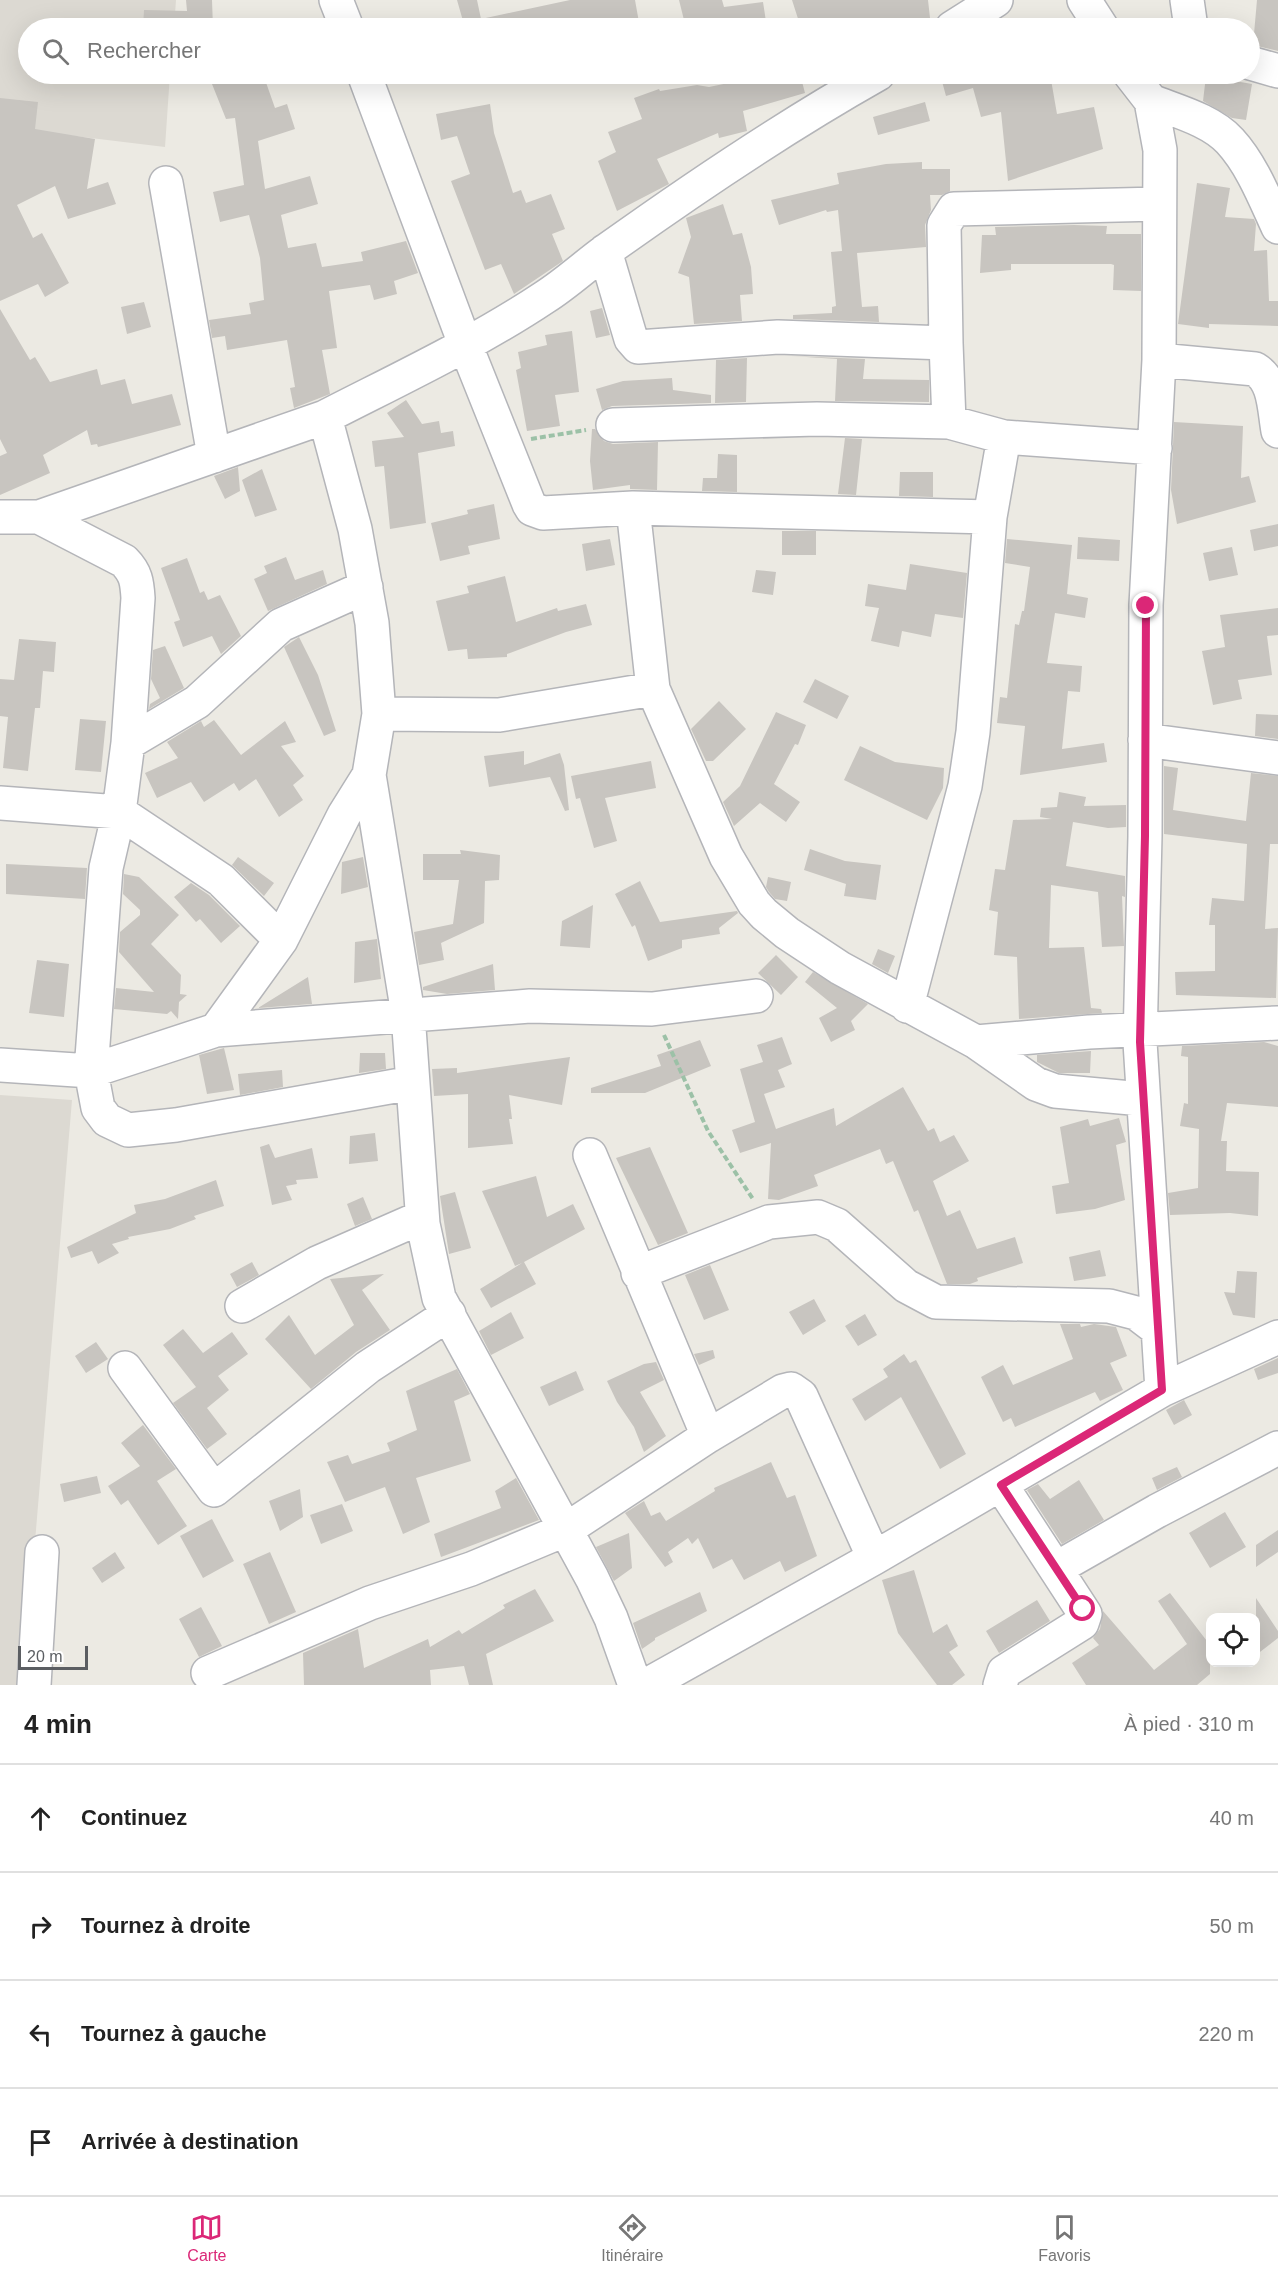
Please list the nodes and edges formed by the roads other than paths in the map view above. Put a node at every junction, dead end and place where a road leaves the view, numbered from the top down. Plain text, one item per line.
1 (336, 0) edge
2 (996, 0) edge
3 (1084, 0) edge
4 (1188, 0) edge
5 (343, 18) edge
6 (968, 18) edge
7 (1096, 18) edge
8 (1190, 18) edge
9 (1260, 66) edge
10 (1278, 71) edge
11 (368, 84) edge
12 (860, 84) edge
13 (1138, 84) edge
14 (1151, 101) junction
15 (166, 183) dead end
16 (1159, 204) junction
17 (1278, 227) edge
18 (605, 251) junction
19 (946, 343) junction
20 (465, 344) junction
21 (1159, 360) junction
22 (325, 417) junction
23 (949, 422) junction
24 (613, 425) road end
25 (1278, 430) edge
26 (1004, 437) junction
27 (1155, 448) junction
28 (214, 456) junction
29 (633, 508) junction
30 (0, 517) edge
31 (39, 517) junction
32 (990, 517) junction
33 (366, 587) junction
34 (653, 689) junction
35 (379, 714) junction
36 (1145, 740) junction
37 (128, 743) junction
38 (1278, 759) edge
39 (369, 775) junction
40 (0, 803) edge
41 (119, 812) junction
42 (280, 940) junction
43 (756, 996) dead end
44 (908, 1006) junction
45 (408, 1014) junction
46 (1278, 1023) edge
47 (216, 1030) junction
48 (1141, 1031) junction
49 (976, 1042) junction
50 (0, 1065) edge
51 (92, 1071) junction
52 (412, 1083) junction
53 (1142, 1099) junction
54 (590, 1155) dead end
55 (422, 1217) junction
56 (638, 1273) junction
57 (242, 1306) dead end
58 (449, 1314) junction
59 (1157, 1329) junction
60 (1278, 1337) edge
61 (125, 1368) dead end
62 (1162, 1390) junction
63 (708, 1436) junction
64 (1278, 1449) edge
65 (1001, 1485) junction
66 (567, 1529) junction
67 (42, 1552) dead end
68 (874, 1558) junction
69 (1056, 1568) junction
70 (208, 1673) dead end
71 (34, 1685) edge
72 (635, 1685) edge
73 (647, 1685) edge
74 (1000, 1685) edge

1 - 5 street
2 - 6 street
3 - 7 street
4 - 8 street
9 - 10 street
11 - 20 street
12 - 18 street
13 - 14 street
14 - 16 street
14 - 17 street
15 - 28 street
16 - 19 street
16 - 21 street
18 - 19 street
18 - 20 street
19 - 23 street
20 - 22 street
20 - 29 street
21 - 25 street
21 - 27 street
22 - 28 street
22 - 33 street
23 - 24 street
23 - 26 street
26 - 27 street
26 - 32 street
27 - 36 street
28 - 31 street
29 - 32 street
29 - 34 street
30 - 31 street
31 - 37 street
32 - 44 street
33 - 35 street
33 - 37 street
34 - 35 street
34 - 44 street
35 - 39 street
36 - 38 street
36 - 48 street
37 - 41 street
39 - 42 street
39 - 45 street
40 - 41 street
41 - 42 street
41 - 51 street
42 - 47 street
43 - 45 street
44 - 49 street
45 - 47 street
45 - 52 street
46 - 48 street
47 - 51 street
48 - 49 street
48 - 53 street
49 - 53 street
50 - 51 street
51 - 52 street
52 - 55 street
53 - 59 street
54 - 56 street
55 - 57 street
55 - 58 street
56 - 59 street
56 - 63 street
58 - 61 street
58 - 66 street
59 - 62 street
60 - 62 street
62 - 65 street
63 - 66 street
63 - 68 street
64 - 69 street
65 - 68 street
65 - 69 street
66 - 70 street
66 - 72 street
67 - 71 street
68 - 73 street
69 - 74 street

